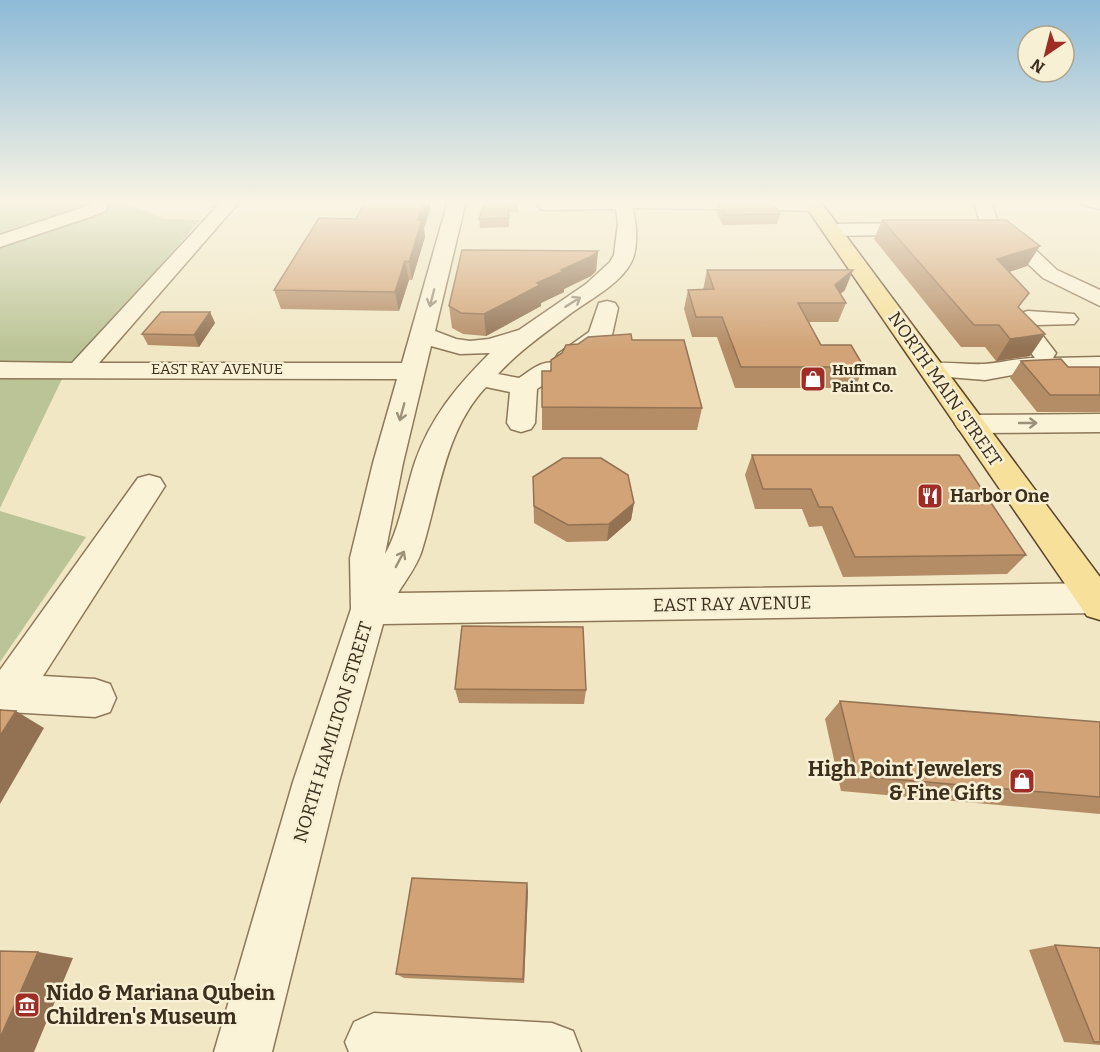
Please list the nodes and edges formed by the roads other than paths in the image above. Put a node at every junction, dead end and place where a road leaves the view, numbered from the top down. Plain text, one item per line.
1 (187, 250) edge
2 (445, 250) edge
3 (624, 250) edge
4 (846, 250) edge
5 (1024, 250) edge
6 (1093, 297) edge
7 (607, 308) dead end
8 (1072, 329) junction
9 (535, 330) junction
10 (423, 335) junction
11 (1055, 365) junction
12 (1094, 365) edge
13 (80, 369) junction
14 (11, 370) edge
15 (932, 370) junction
16 (413, 371) junction
17 (481, 377) junction
18 (524, 386) junction
19 (521, 423) dead end
20 (1100, 423) edge
21 (969, 424) junction
22 (149, 486) dead end
23 (1098, 600) edge
24 (369, 609) junction
25 (95, 698) dead end
26 (374, 1042) dead end
27 (243, 1052) edge
28 (552, 1052) edge

1 - 13 street
2 -> 10 street, NORTH HAMILTON STREET
9 -> 3 street
4 - 15 main road, NORTH MAIN STREET
5 - 6 street
6 - 8 street
7 - 18 street
8 - 11 street
8 - 12 street
9 - 10 street
9 - 17 street
10 - 16 street, NORTH HAMILTON STREET
11 - 12 street
11 - 15 street
13 - 14 street, EAST RAY AVENUE
13 - 16 street, EAST RAY AVENUE
15 - 21 main road, NORTH MAIN STREET
16 -> 24 street, NORTH HAMILTON STREET
17 - 18 street
24 -> 17 street
18 - 19 street
21 -> 20 street
21 - 23 main road, NORTH MAIN STREET
22 - 25 street
23 - 24 street, EAST RAY AVENUE
24 - 27 street, NORTH HAMILTON STREET
26 - 28 street

